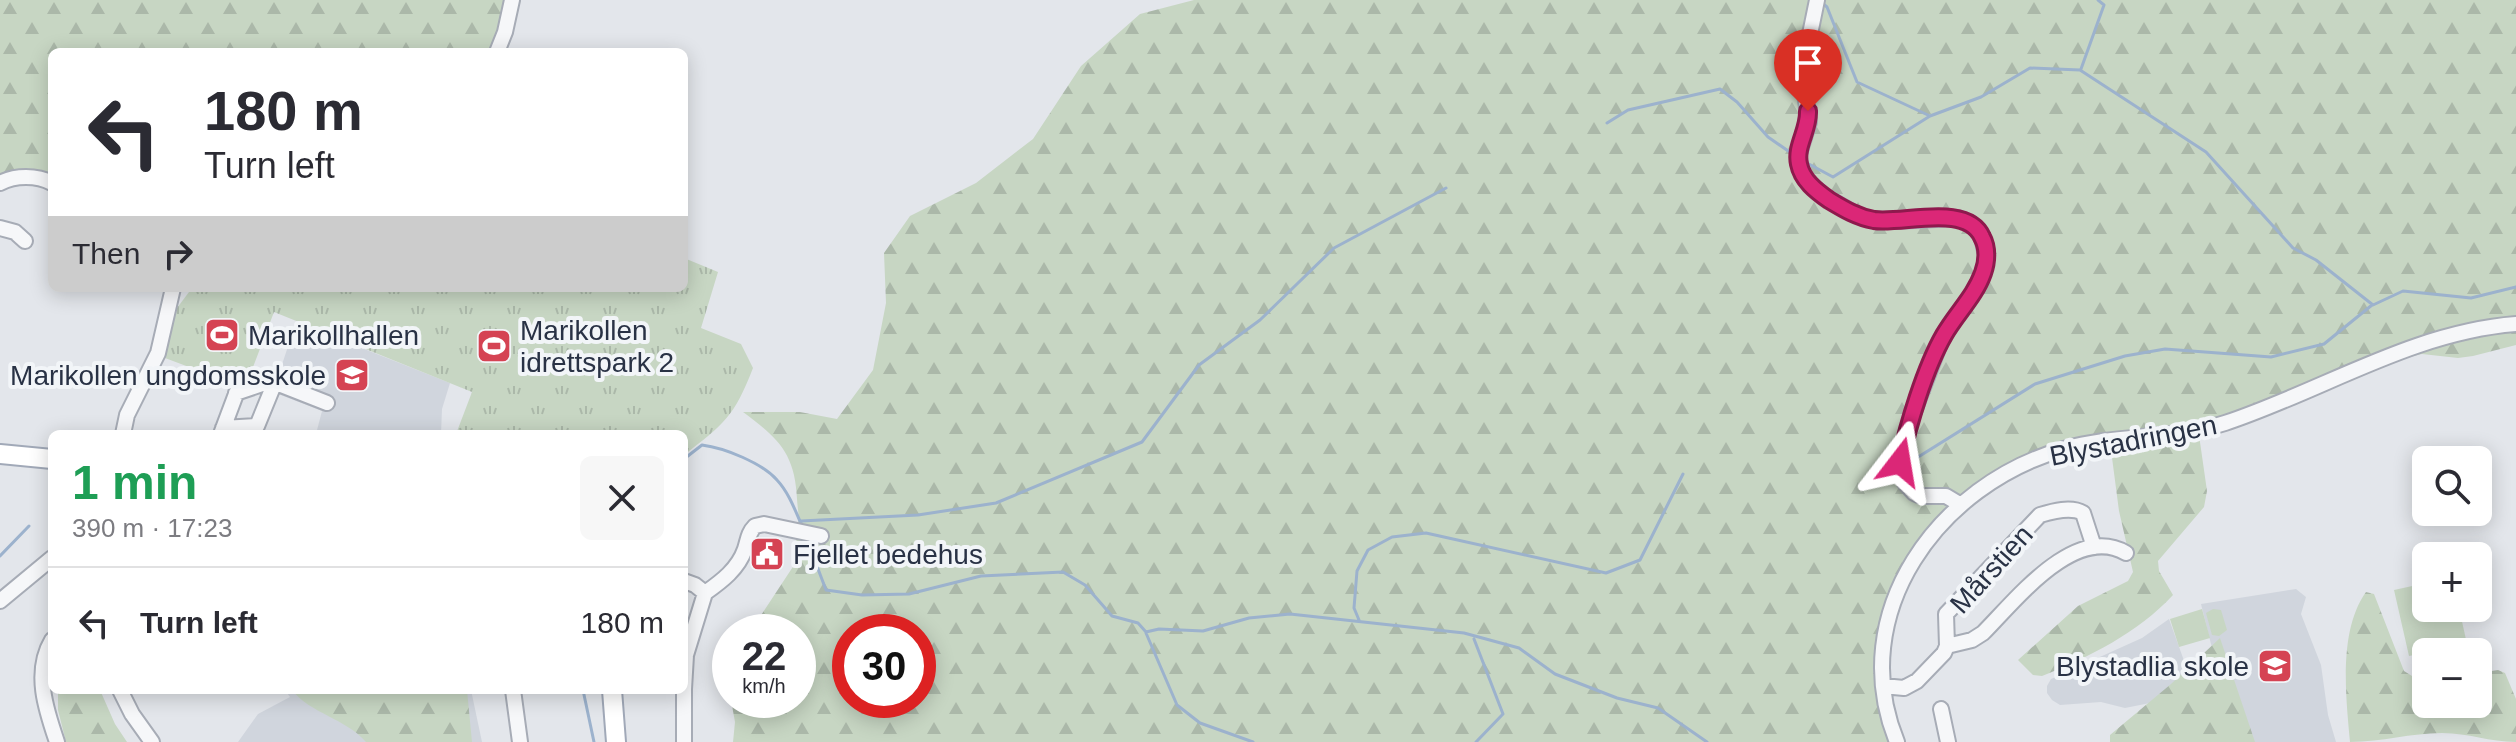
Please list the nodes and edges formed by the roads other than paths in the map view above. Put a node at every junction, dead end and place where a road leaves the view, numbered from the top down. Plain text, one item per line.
1 (512, 0) edge
2 (1817, 0) edge
3 (499, 48) edge
4 (48, 182) edge
5 (0, 183) edge
6 (0, 228) edge
7 (25, 241) dead end
8 (168, 292) edge
9 (2516, 324) edge
10 (275, 382) junction
11 (327, 403) dead end
12 (124, 430) edge
13 (222, 430) edge
14 (229, 430) edge
15 (0, 454) edge
16 (48, 459) edge
17 (1961, 505) junction
18 (808, 534) dead end
19 (2094, 547) junction
20 (2126, 553) dead end
21 (48, 561) edge
22 (688, 582) edge
23 (705, 593) junction
24 (0, 601) edge
25 (1947, 646) junction
26 (48, 647) edge
27 (688, 648) edge
28 (1883, 686) junction
29 (122, 694) edge
30 (514, 694) edge
31 (612, 694) edge
32 (684, 694) edge
33 (1941, 709) dead end
34 (57, 742) edge
35 (152, 742) edge
36 (520, 742) edge
37 (616, 742) edge
38 (684, 742) edge
39 (1897, 742) edge
40 (1948, 742) edge

1 - 3 street
2 - 17 street
4 - 5 street
6 - 7 street
8 - 12 street
9 - 17 street, Blystadringen
10 - 11 street
10 - 13 street
10 - 14 street
15 - 16 main road
17 - 28 street, Blystadringen
18 - 23 street
19 - 20 street
19 - 25 street, Mårstien
19 - 25 street, Mårstien
21 - 24 street
22 - 23 street
23 - 27 street
25 - 28 street, Mårstien
26 - 34 street
28 - 39 street, Blystadringen
29 - 35 street
30 - 36 street
31 - 37 main road
32 - 38 street
33 - 40 street

